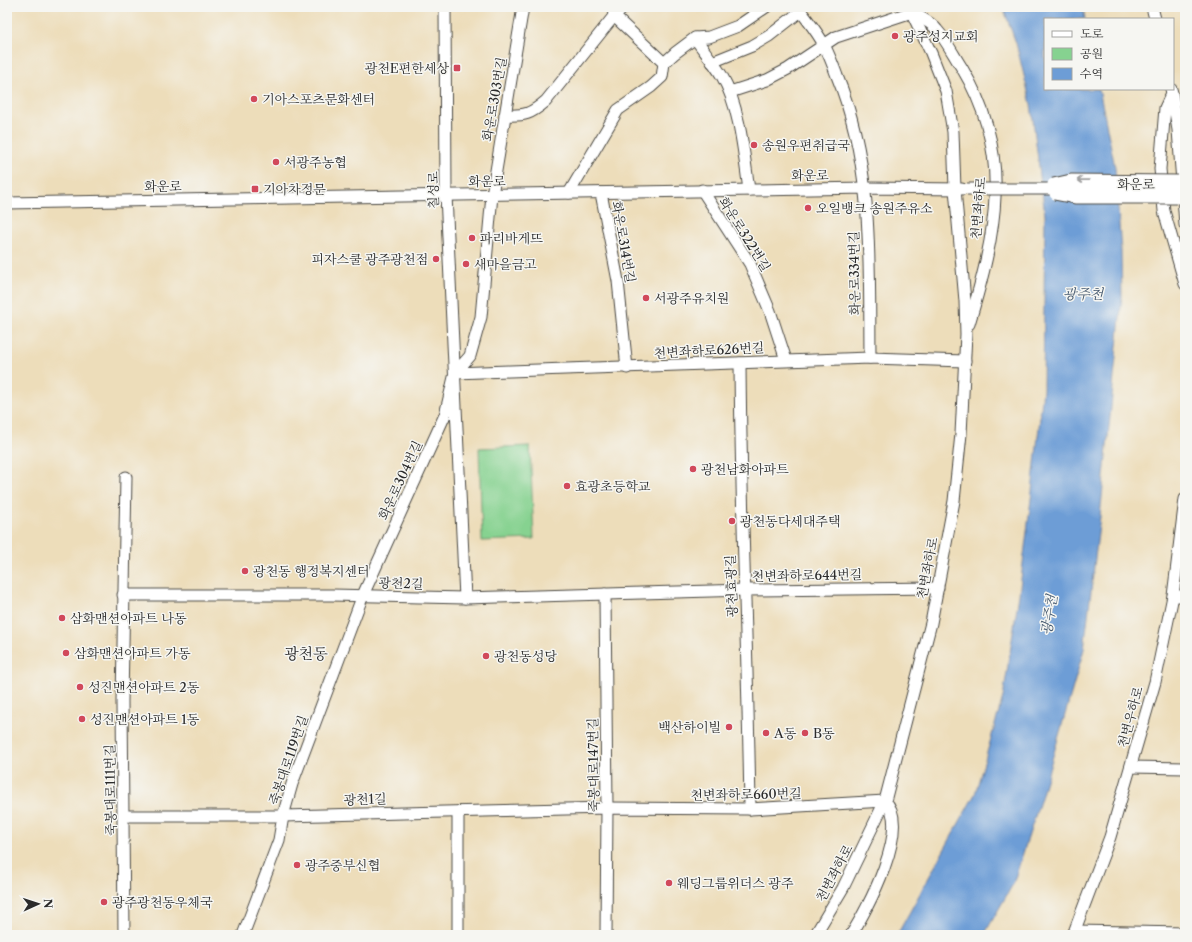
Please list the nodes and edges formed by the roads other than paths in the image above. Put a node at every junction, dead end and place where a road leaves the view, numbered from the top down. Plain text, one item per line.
1 (445, 7) edge
2 (523, 7) edge
3 (625, 7) edge
4 (766, 7) edge
5 (1152, 7) edge
6 (799, 9) edge
7 (911, 10) edge
8 (614, 12) edge
9 (1155, 18) edge
10 (695, 38) junction
11 (824, 45) junction
12 (712, 62) junction
13 (664, 63) junction
14 (1171, 91) edge
15 (730, 92) junction
16 (505, 115) junction
17 (865, 188) junction
18 (955, 189) junction
19 (1182, 189) edge
20 (702, 190) junction
21 (749, 190) junction
22 (568, 193) junction
23 (601, 193) junction
24 (446, 195) junction
25 (492, 195) junction
26 (7, 203) edge
27 (1185, 225) edge
28 (1185, 284) edge
29 (966, 334) junction
30 (870, 358) junction
31 (786, 360) junction
32 (965, 361) junction
33 (740, 363) junction
34 (627, 368) junction
35 (455, 373) junction
36 (126, 477) dead end
37 (1185, 499) edge
38 (938, 588) junction
39 (746, 590) junction
40 (605, 594) junction
41 (123, 595) junction
42 (363, 596) junction
43 (1173, 596) junction
44 (1185, 596) edge
45 (465, 598) junction
46 (1131, 767) junction
47 (1185, 768) edge
48 (885, 801) junction
49 (607, 808) junction
50 (750, 809) junction
51 (458, 812) junction
52 (124, 816) junction
53 (283, 816) junction
54 (1074, 933) edge
55 (1185, 933) edge
56 (124, 935) edge
57 (243, 935) edge
58 (458, 935) edge
59 (606, 935) edge
60 (815, 935) edge
61 (851, 935) edge

1 - 24 street, 칠성로
2 - 16 street, 화운로303번길
3 - 8 street
4 - 10 street
5 - 9 street
6 - 11 street, 화운로334번길
6 - 12 street
7 - 11 street
7 - 18 street, 천변좌하로
7 - 29 street, 천변좌하로
8 - 13 street
8 - 16 street
10 - 12 street
10 - 13 street
11 - 15 street
11 - 17 street, 화운로334번길
12 - 15 street
13 - 22 street
14 - 19 street
14 - 28 street
15 - 21 street
16 - 25 street, 화운로303번길
17 - 18 street, 화운로
17 - 21 street, 화운로
17 - 30 street, 화운로334번길
18 - 19 street, 화운로, bridge
18 - 29 street, 천변좌하로
19 - 27 street
20 - 21 street, 화운로
20 - 23 street, 화운로
20 - 31 street, 화운로322번길
22 - 23 street, 화운로
22 - 25 street, 화운로
23 - 34 street, 화운로314번길
24 - 25 street, 화운로
24 - 26 street, 화운로
24 - 35 street, 칠성로
25 - 35 street, 화운로304번길
29 - 32 street, 천변좌하로
30 - 31 street, 천변좌하로626번길
30 - 32 street, 천변좌하로626번길
31 - 33 street, 천변좌하로626번길
32 - 38 street, 천변좌하로
33 - 34 street, 천변좌하로626번길
33 - 39 street, 광천효광길
34 - 35 street, 천변좌하로626번길
35 - 42 street, 화운로304번길
35 - 45 street
36 - 41 street, 죽봉대로111번길
37 - 43 street, 천변우하로
38 - 39 street, 천변좌하로644번길
38 - 48 street, 천변좌하로
39 - 40 street, 천변좌하로644번길
39 - 50 street, 광천효광길
40 - 45 street, 광천2길
40 - 49 street, 죽봉대로147번길
41 - 42 street, 광천2길
41 - 52 street, 죽봉대로111번길
42 - 45 street, 광천2길
42 - 53 street, 죽봉대로119번길
43 - 44 street
43 - 46 street, 천변우하로
46 - 47 street
46 - 54 street, 천변우하로
48 - 50 street, 천변좌하로660번길
48 - 60 street, 천변좌하로
48 - 61 street
49 - 50 street, 천변좌하로660번길
49 - 51 street, 광천1길
49 - 59 street, 죽봉대로147번길
51 - 53 street, 광천1길
51 - 58 street
52 - 53 street, 광천1길
52 - 56 street, 죽봉대로111번길
53 - 57 street, 죽봉대로119번길
54 - 55 street

